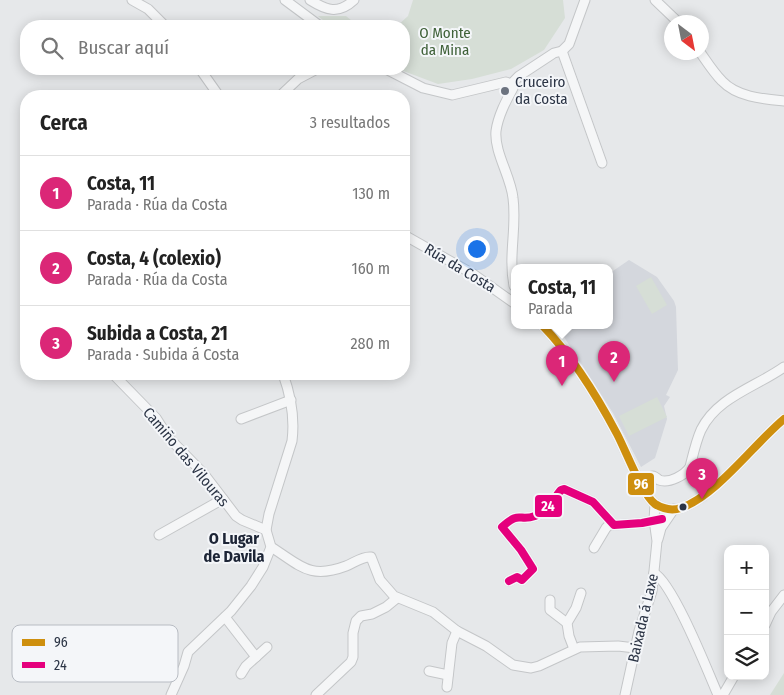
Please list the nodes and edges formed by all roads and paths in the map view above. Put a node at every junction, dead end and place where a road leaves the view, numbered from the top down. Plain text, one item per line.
1 (132, 0) edge
2 (285, 0) edge
3 (310, 0) edge
4 (354, 0) edge
5 (585, 0) edge
6 (655, 0) edge
7 (142, 2) edge
8 (672, 15) edge
9 (159, 20) edge
10 (312, 20) edge
11 (562, 51) junction
12 (706, 60) edge
13 (204, 75) edge
14 (306, 75) edge
15 (398, 75) edge
16 (511, 84) junction
17 (216, 90) edge
18 (286, 90) edge
19 (784, 101) edge
20 (602, 162) dead end
21 (410, 238) edge
22 (511, 264) edge
23 (511, 301) edge
24 (546, 329) edge
25 (784, 366) edge
26 (119, 380) edge
27 (286, 380) edge
28 (291, 400) junction
29 (241, 419) dead end
30 (784, 419) edge
31 (640, 481) junction
32 (223, 499) junction
33 (659, 506) junction
34 (674, 509) junction
35 (659, 522) junction
36 (611, 523) junction
37 (266, 530) junction
38 (159, 536) dead end
39 (271, 547) junction
40 (594, 548) dead end
41 (654, 573) junction
42 (509, 580) dead end
43 (581, 593) dead end
44 (784, 594) edge
45 (397, 598) junction
46 (550, 600) dead end
47 (769, 616) edge
48 (225, 617) junction
49 (567, 623) junction
50 (457, 632) junction
51 (267, 647) dead end
52 (635, 648) junction
53 (574, 649) junction
54 (256, 657) junction
55 (429, 671) dead end
56 (241, 674) dead end
57 (448, 675) junction
58 (178, 679) edge
59 (732, 680) edge
60 (177, 682) edge
61 (447, 687) dead end
62 (171, 695) edge
63 (316, 695) edge
64 (625, 695) edge
65 (718, 695) edge
66 (723, 695) edge

1 - 7 street
2 - 10 street
3 - 4 street
5 - 11 street
6 - 8 street
7 - 9 street
11 - 16 street
11 - 20 street
12 - 19 street
13 - 17 street
14 - 18 street
15 - 16 street
16 - 22 street
21 - 23 street, Rúa da Costa
24 - 31 street
25 - 31 street
26 - 32 street, Camiño das Vilouras
27 - 28 street
28 - 29 street
28 - 37 street
30 - 34 street
31 - 33 street
32 - 37 street, Camiño das Vilouras
32 - 38 street
33 - 34 street
33 - 35 street, Baixada á Laxe
34 - 35 street
35 - 36 street
35 - 41 street, Baixada á Laxe
36 - 40 street
36 - 42 street
37 - 39 street
39 - 45 street
39 - 48 street
41 - 52 street, Baixada á Laxe
41 - 65 street
43 - 49 street
44 - 47 street
45 - 50 street
45 - 63 street
46 - 49 street
48 - 54 street
48 - 58 street
49 - 53 street
50 - 53 street
50 - 57 street
51 - 54 street
52 - 53 street
52 - 64 street, Baixada á Laxe
54 - 56 street
55 - 57 street
57 - 61 street
59 - 66 street
60 - 62 street

